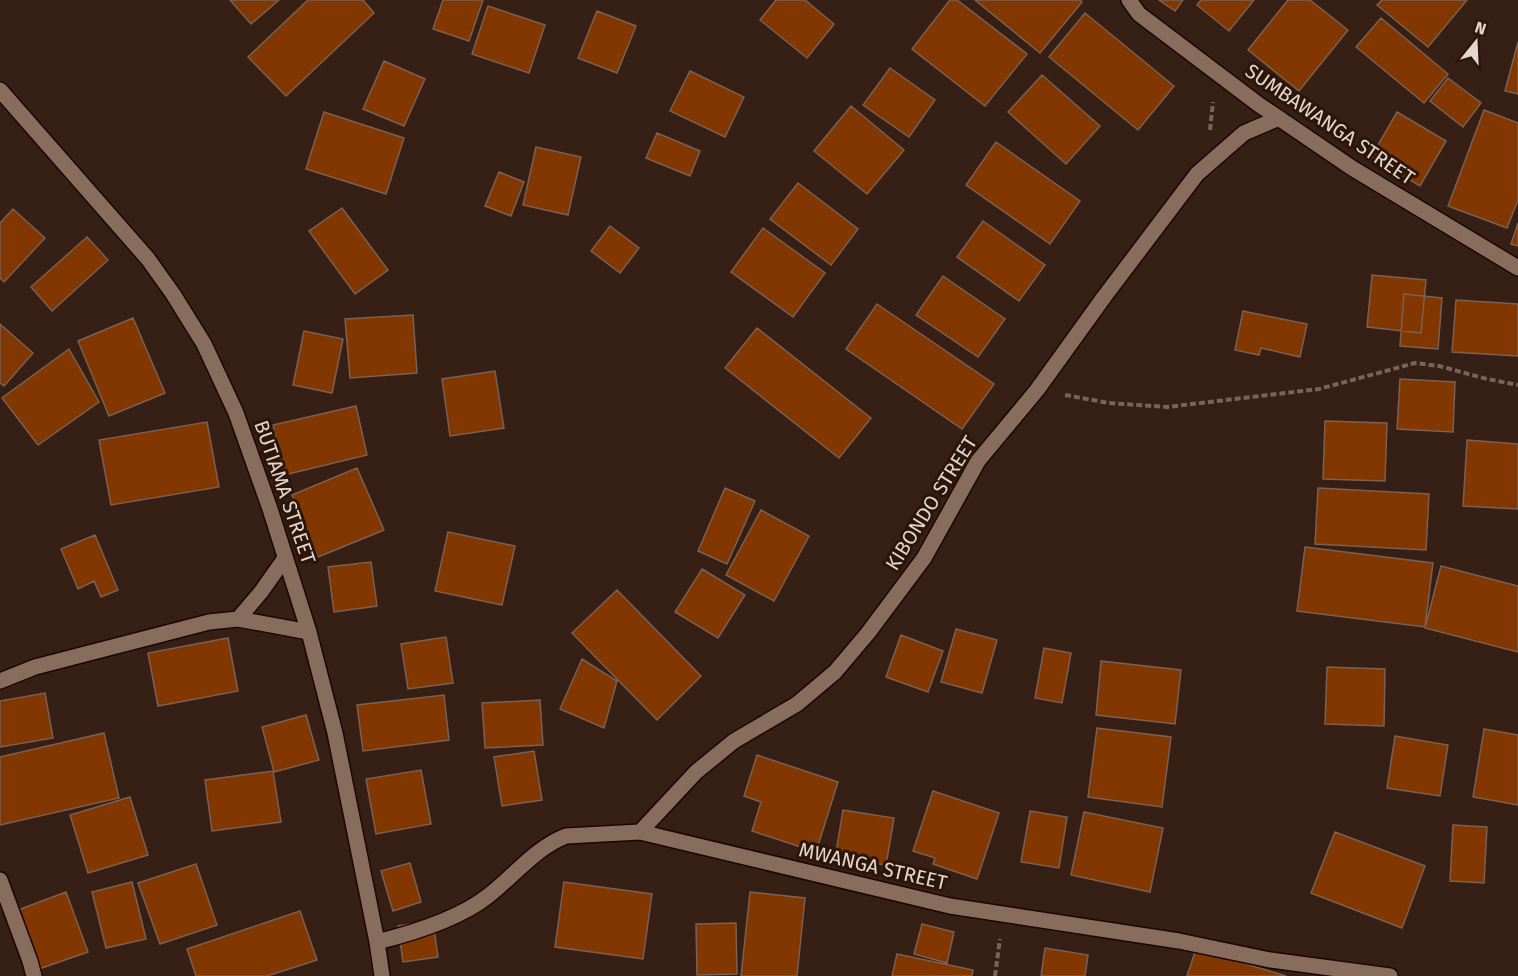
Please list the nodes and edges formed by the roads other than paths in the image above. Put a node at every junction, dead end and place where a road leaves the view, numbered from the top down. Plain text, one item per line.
1 (1128, 0) edge
2 (0, 90) edge
3 (1279, 118) junction
4 (1518, 268) edge
5 (285, 558) junction
6 (238, 619) junction
7 (309, 632) junction
8 (0, 681) edge
9 (640, 832) junction
10 (0, 880) edge
11 (377, 942) junction
12 (34, 976) edge
13 (382, 976) edge
14 (1390, 976) edge

1 - 3 street, SUMBAWANGA STREET
2 - 5 street, BUTIAMA STREET
3 - 4 street, SUMBAWANGA STREET
3 - 9 street, KIBONDO STREET
5 - 6 street
5 - 7 street, BUTIAMA STREET
6 - 7 street
6 - 8 street
7 - 11 street, BUTIAMA STREET
9 - 11 street, MWANGA STREET
9 - 14 street, MWANGA STREET
10 - 12 street
11 - 13 street, BUTIAMA STREET

